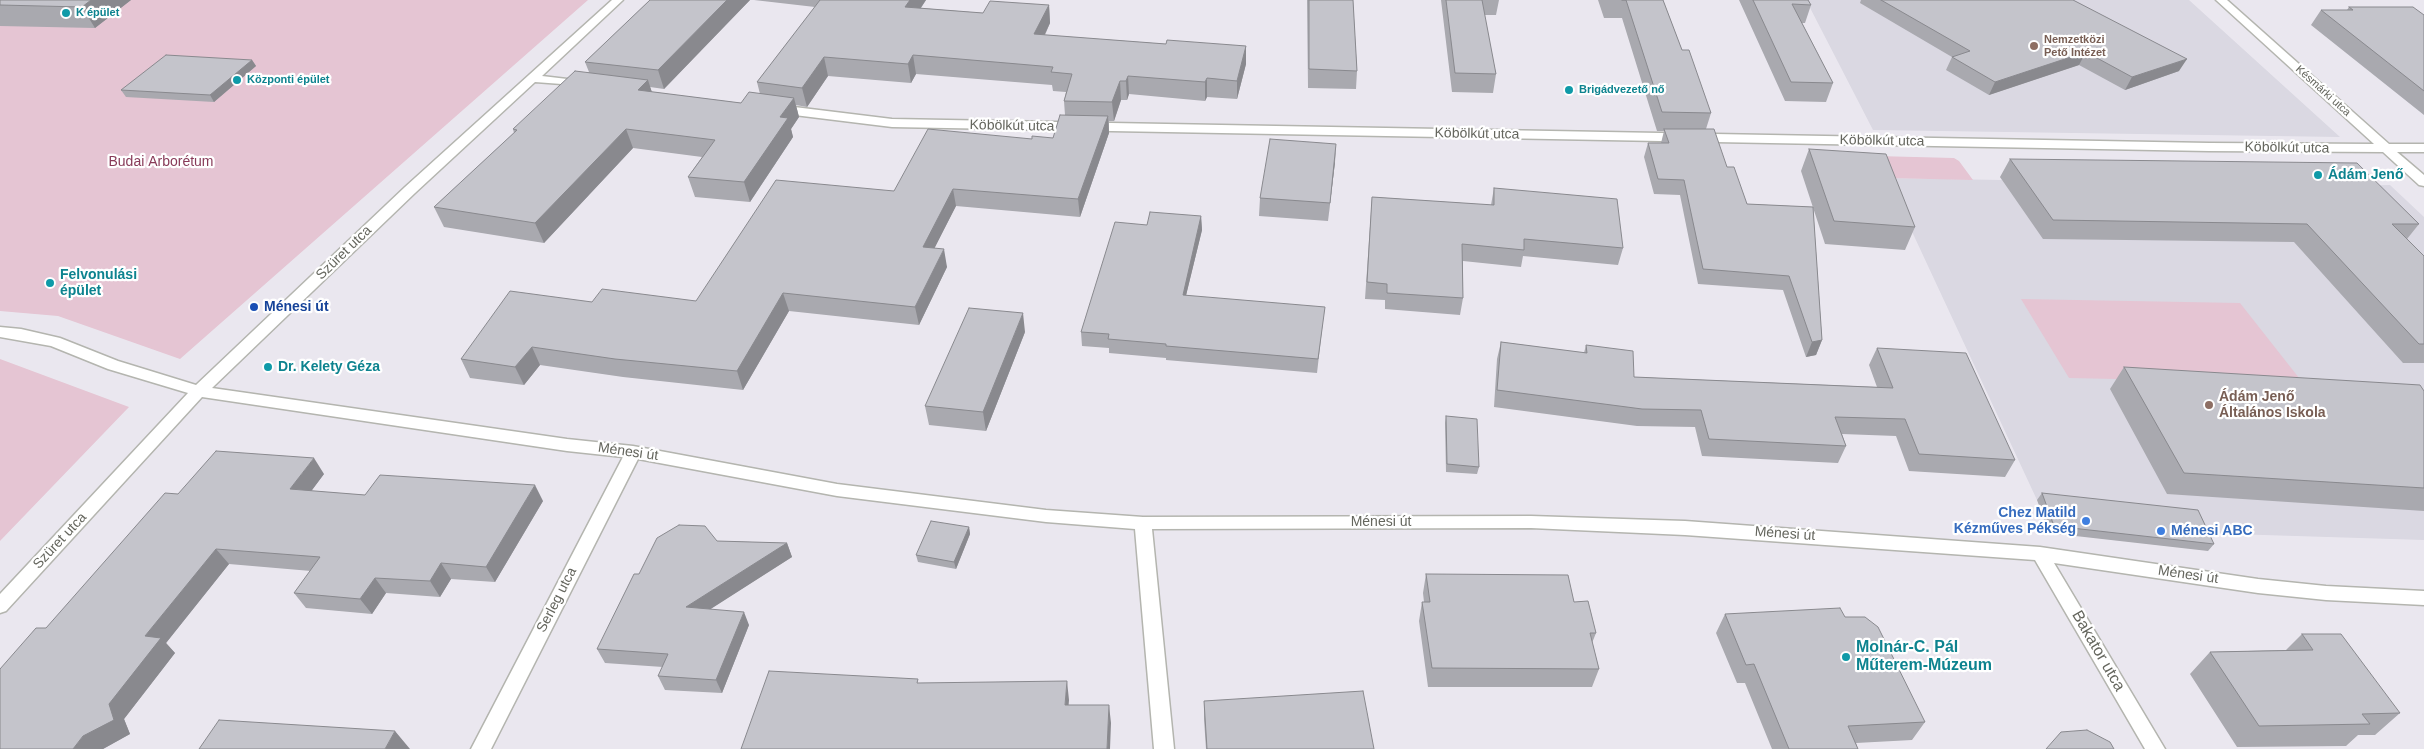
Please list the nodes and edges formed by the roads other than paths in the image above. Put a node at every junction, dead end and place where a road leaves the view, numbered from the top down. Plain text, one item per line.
1 (618, 0) edge
2 (2222, 0) edge
3 (533, 78) junction
4 (599, 86) edge
5 (764, 107) edge
6 (2424, 148) edge
7 (2388, 149) junction
8 (2424, 182) edge
9 (0, 332) edge
10 (199, 391) junction
11 (634, 452) junction
12 (1143, 523) junction
13 (2040, 554) junction
14 (2424, 598) edge
15 (0, 606) edge
16 (481, 749) edge
17 (1164, 749) edge
18 (2155, 749) edge

1 - 3 street, Szüret utca
2 - 7 street, Késmárki utca
3 - 4 street
3 - 10 street, Szüret utca
5 - 7 street, Köbölkút utca
6 - 7 street, Köbölkút utca
7 - 8 street, Késmárki utca
9 - 10 street, Ménesi út
10 - 11 street, Ménesi út
10 - 15 street, Szüret utca
11 - 12 street, Ménesi út
11 - 16 street, Serleg utca
12 - 13 street, Ménesi út
12 - 17 street
13 - 14 street, Ménesi út
13 - 18 street, Bakator utca

